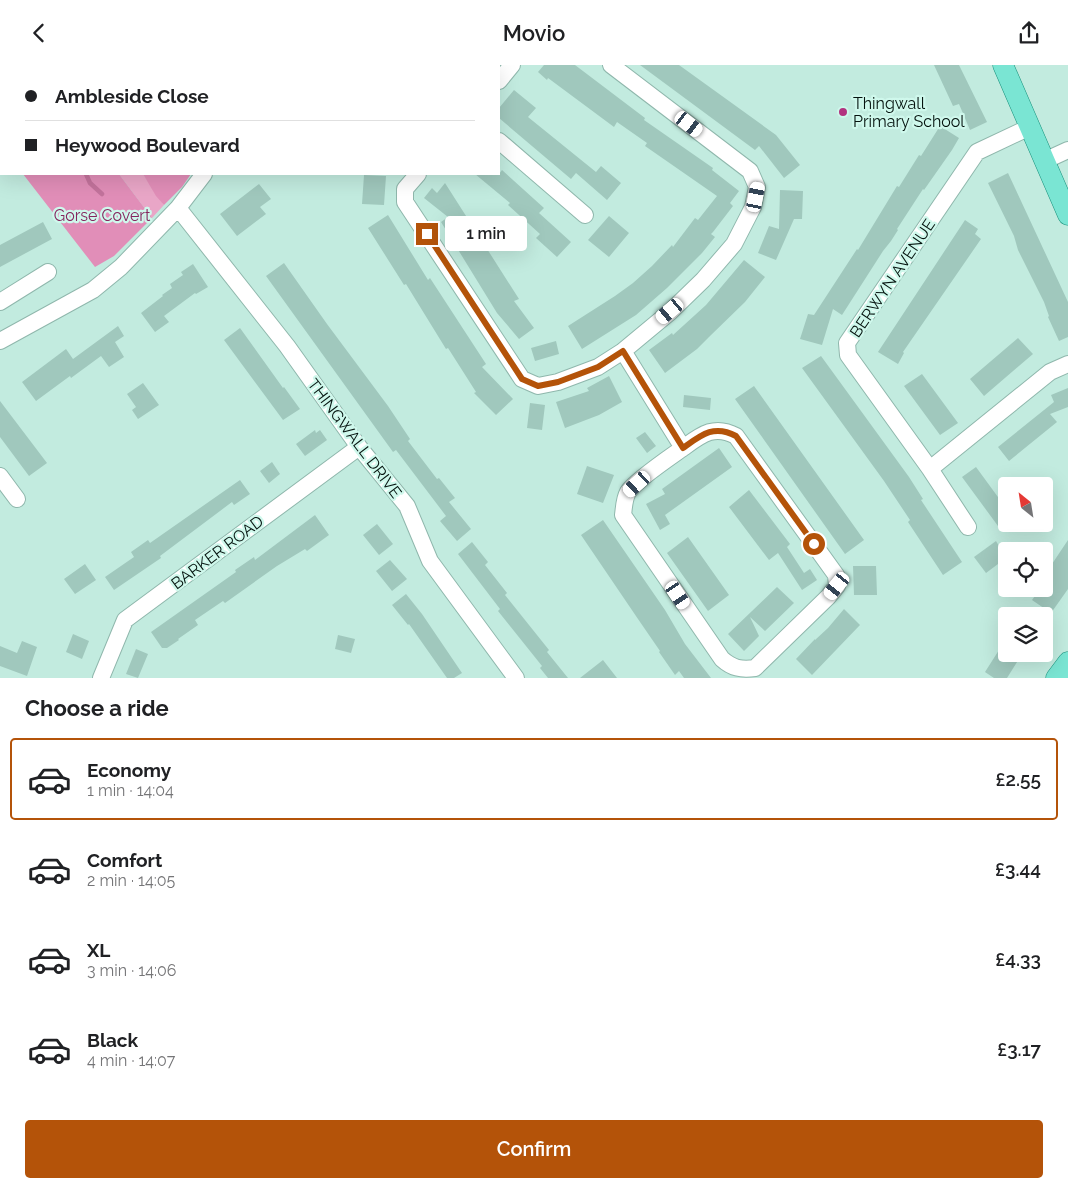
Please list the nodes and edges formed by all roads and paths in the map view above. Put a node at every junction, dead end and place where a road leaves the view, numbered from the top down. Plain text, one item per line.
1 (512, 65) edge
2 (612, 65) edge
3 (1003, 65) edge
4 (500, 80) edge
5 (1030, 127) junction
6 (500, 142) edge
7 (1068, 150) edge
8 (1044, 161) junction
9 (203, 175) edge
10 (417, 175) edge
11 (178, 208) junction
12 (585, 215) dead end
13 (1068, 215) edge
14 (48, 272) dead end
15 (0, 301) edge
16 (0, 341) edge
17 (623, 351) junction
18 (1068, 364) edge
19 (359, 447) junction
20 (683, 448) junction
21 (930, 469) junction
22 (0, 476) edge
23 (17, 499) dead end
24 (968, 527) dead end
25 (1068, 663) edge
26 (101, 678) edge
27 (516, 678) edge
28 (1056, 678) edge

1 - 4 street
2 - 17 street
3 - 5 main road
5 - 8 main road
5 - 21 street, BERWYN AVENUE
6 - 12 street
7 - 8 street
8 - 13 main road
9 - 11 street
10 - 17 street
11 - 16 street
11 - 19 street, THINGWALL DRIVE
14 - 15 street
17 - 20 street
18 - 21 street
19 - 26 street, BARKER ROAD
19 - 27 street, THINGWALL DRIVE
20 - 20 street
21 - 24 street, BERWYN AVENUE
22 - 23 street
25 - 28 main road

